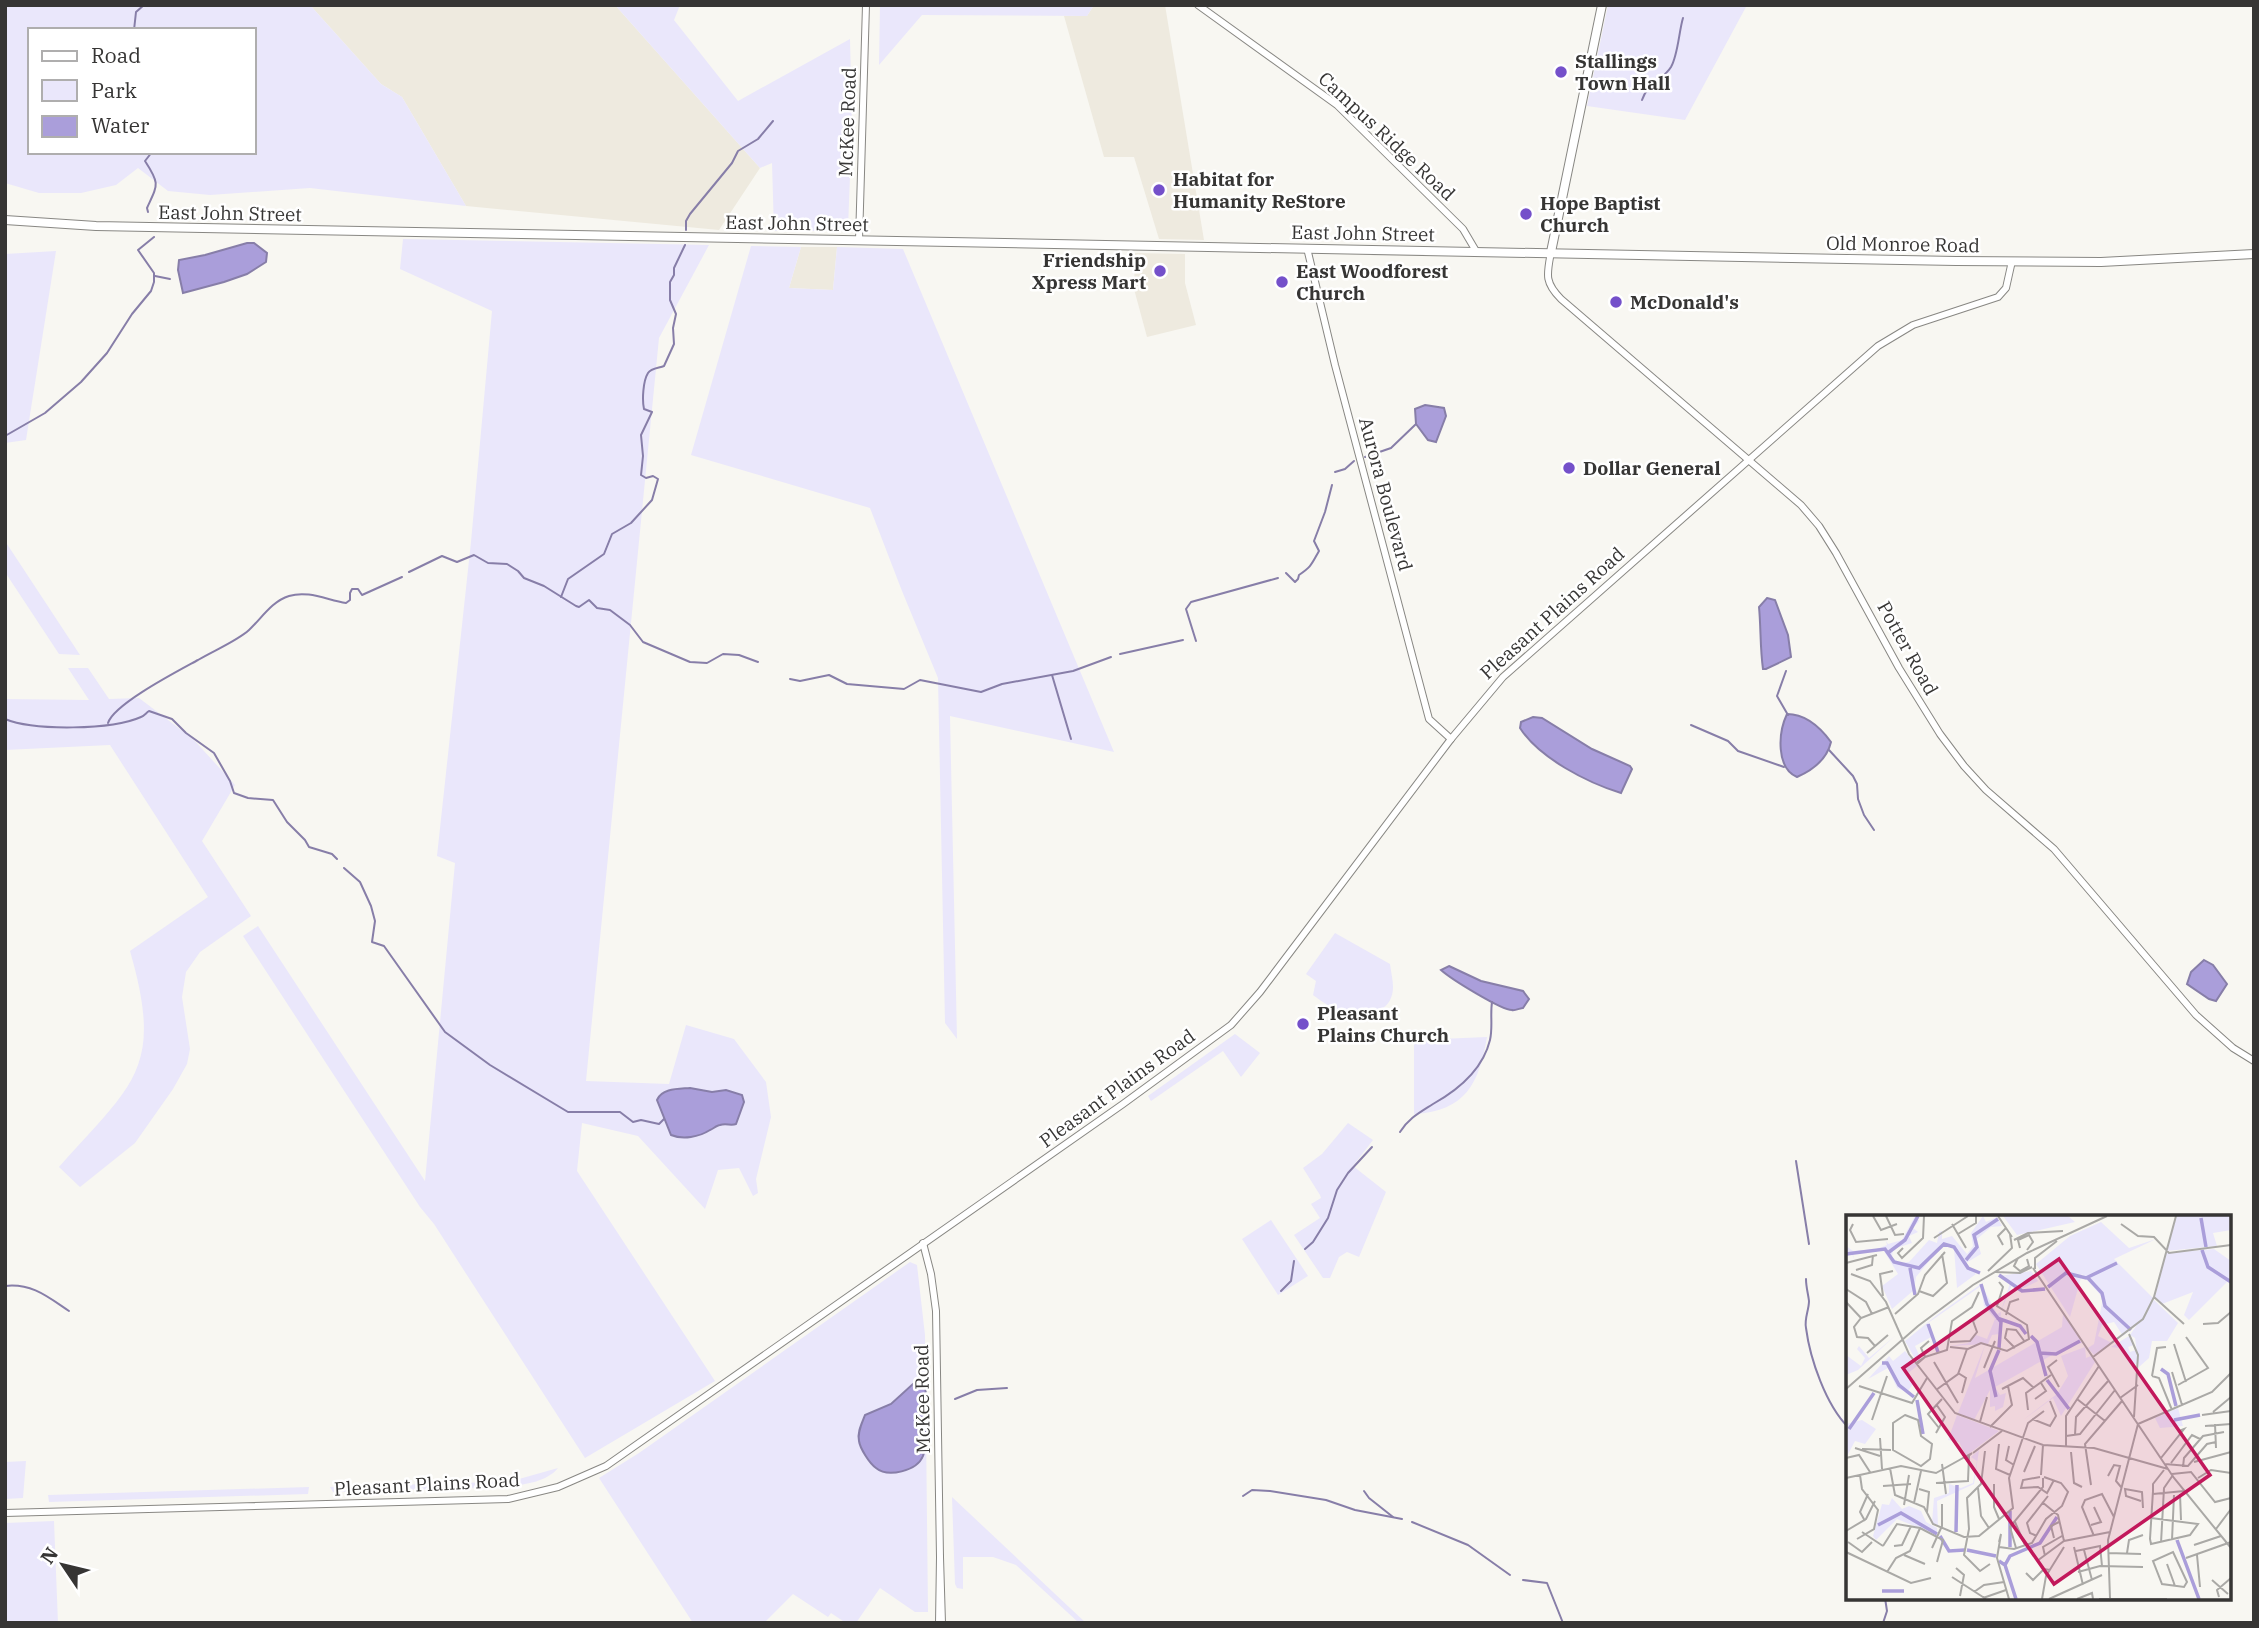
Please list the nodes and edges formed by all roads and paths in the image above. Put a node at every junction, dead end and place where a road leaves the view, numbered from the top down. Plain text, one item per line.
1 (866, 5) edge
2 (1198, 5) edge
3 (1602, 5) edge
4 (5, 222) edge
5 (859, 240) junction
6 (1307, 248) junction
7 (1476, 251) junction
8 (1551, 252) junction
9 (2254, 254) edge
10 (2012, 261) junction
11 (1749, 459) junction
12 (1451, 739) junction
13 (2254, 1061) edge
14 (923, 1243) junction
15 (5, 1513) edge
16 (940, 1623) edge

1 - 5 street, McKee Road
2 - 7 street, Campus Ridge Road
3 - 8 main road
4 - 5 main road, East John Street
5 - 6 main road, East John Street
6 - 7 main road, East John Street
6 - 12 street, Aurora Boulevard
7 - 8 main road, East John Street
8 - 10 main road, Old Monroe Road
8 - 11 street, Potter Road
9 - 10 main road, Old Monroe Road
10 - 11 street, Pleasant Plains Road
11 - 12 street, Pleasant Plains Road
11 - 13 street, Potter Road
12 - 14 street, Pleasant Plains Road
14 - 15 street, Pleasant Plains Road
14 - 16 street, McKee Road

